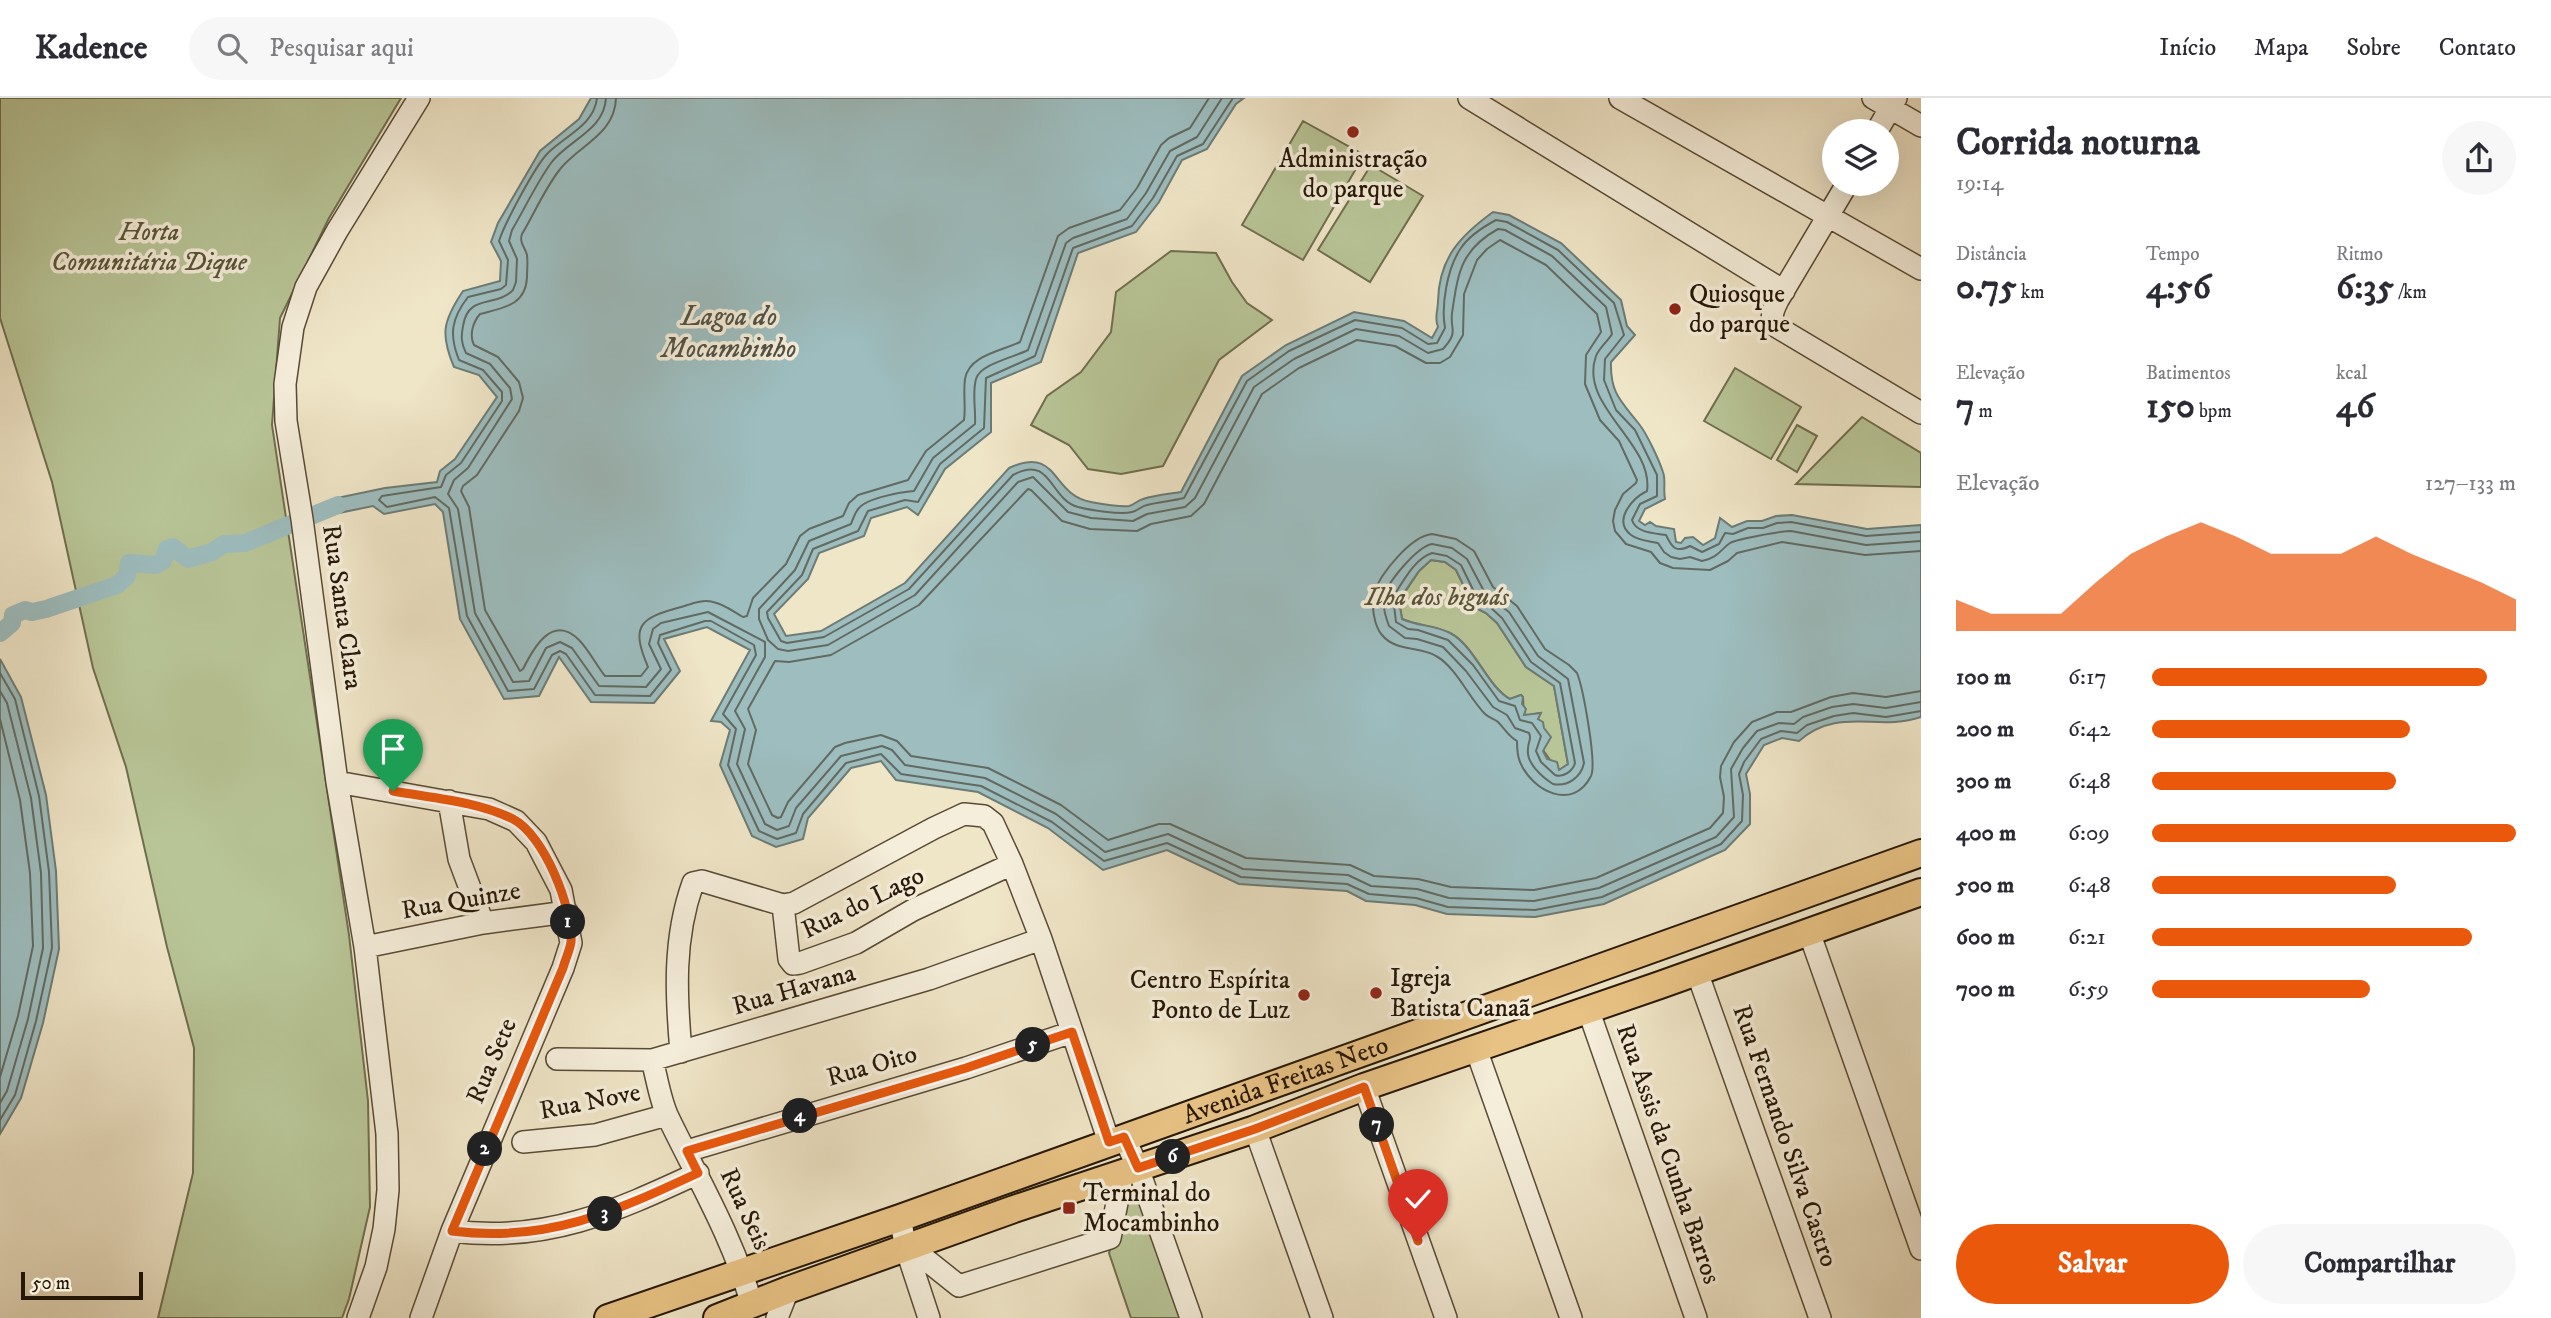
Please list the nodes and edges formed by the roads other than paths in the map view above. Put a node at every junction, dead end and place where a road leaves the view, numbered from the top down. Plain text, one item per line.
1 (419, 98) edge
2 (1469, 98) edge
3 (1620, 98) edge
4 (1886, 101) edge
5 (1881, 119) edge
6 (1921, 126) edge
7 (1840, 196) edge
8 (1829, 216) junction
9 (1921, 269) edge
10 (1784, 291) junction
11 (1921, 413) edge
12 (337, 782) junction
13 (449, 801) junction
14 (1920, 853) edge
15 (1012, 864) junction
16 (1921, 893) edge
17 (783, 905) junction
18 (567, 912) junction
19 (484, 923) junction
20 (1809, 932) junction
21 (1041, 939) junction
22 (365, 947) junction
23 (1646, 952) junction
24 (1697, 972) junction
25 (1660, 985) junction
26 (1588, 1009) junction
27 (1424, 1030) junction
28 (1072, 1032) junction
29 (1476, 1049) junction
30 (681, 1052) junction
31 (557, 1059) dead end
32 (652, 1060) junction
33 (1437, 1063) junction
34 (1364, 1087) junction
35 (667, 1115) junction
36 (1255, 1129) junction
37 (1117, 1140) junction
38 (523, 1142) dead end
39 (687, 1151) junction
40 (1131, 1171) junction
41 (698, 1173) junction
42 (900, 1219) junction
43 (452, 1231) junction
44 (908, 1247) junction
45 (1921, 1249) edge
46 (742, 1271) junction
47 (788, 1290) junction
48 (752, 1305) junction
49 (358, 1318) edge
50 (421, 1318) edge
51 (608, 1318) edge
52 (717, 1318) edge
53 (777, 1318) edge
54 (929, 1318) edge
55 (1191, 1318) edge
56 (1322, 1318) edge
57 (1446, 1318) edge
58 (1571, 1318) edge
59 (1696, 1318) edge
60 (1819, 1318) edge

1 - 12 street, Rua Santa Clara
2 - 10 street
3 - 8 street
4 - 5 street
4 - 6 street
7 - 8 street
8 - 9 street
8 - 10 street
10 - 11 street
12 - 13 street
12 - 22 street, Rua Santa Clara
13 - 18 street
13 - 19 street
14 - 16 main road
14 - 23 main road, Avenida Freitas Neto
15 - 17 street, Rua do Lago
15 - 17 street, Rua do Lago
15 - 21 street, Rua do Lago
16 - 20 main road, Avenida Freitas Neto
17 - 30 street, Rua do Lago
18 - 19 street, Rua Quinze
18 - 43 street, Rua Sete
19 - 22 street, Rua Quinze
20 - 24 main road, Avenida Freitas Neto
20 - 45 street
21 - 28 street, Rua do Lago
21 - 30 street, Rua Havana
22 - 49 street, Rua Santa Clara
23 - 25 main road
23 - 27 main road, Avenida Freitas Neto
24 - 25 main road, Avenida Freitas Neto
24 - 60 street, Rua Fernando Silva Castro
25 - 26 main road, Avenida Freitas Neto
26 - 29 main road, Avenida Freitas Neto
26 - 59 street, Rua Assis da Cunha Barros
27 - 33 main road
27 - 37 main road, Avenida Freitas Neto
28 - 37 street, Rua do Lago
28 - 39 street, Rua Oito
29 - 33 main road, Avenida Freitas Neto
29 - 58 street
30 - 32 street, Rua Havana
31 - 32 street, Rua Havana
32 - 35 street, Rua Seis
33 - 34 main road, Avenida Freitas Neto
34 - 36 main road, Avenida Freitas Neto
34 - 57 street
35 - 38 street, Rua Nove
35 - 39 street, Rua Seis
36 - 40 main road, Avenida Freitas Neto
36 - 56 street
37 - 40 street, Rua do Lago
37 - 42 main road, Avenida Freitas Neto
39 - 41 street, Rua Seis
40 - 44 main road, Avenida Freitas Neto
40 - 44 street
40 - 55 street, Rua do Lago
41 - 43 street
41 - 46 street, Rua Seis
42 - 44 street
42 - 46 main road, Avenida Freitas Neto
43 - 50 street, Rua Sete
44 - 47 main road, Avenida Freitas Neto
44 - 54 street
46 - 48 street, Rua Seis
46 - 51 main road, Avenida Freitas Neto
47 - 48 main road, Avenida Freitas Neto
47 - 53 street
48 - 52 main road, Avenida Freitas Neto

